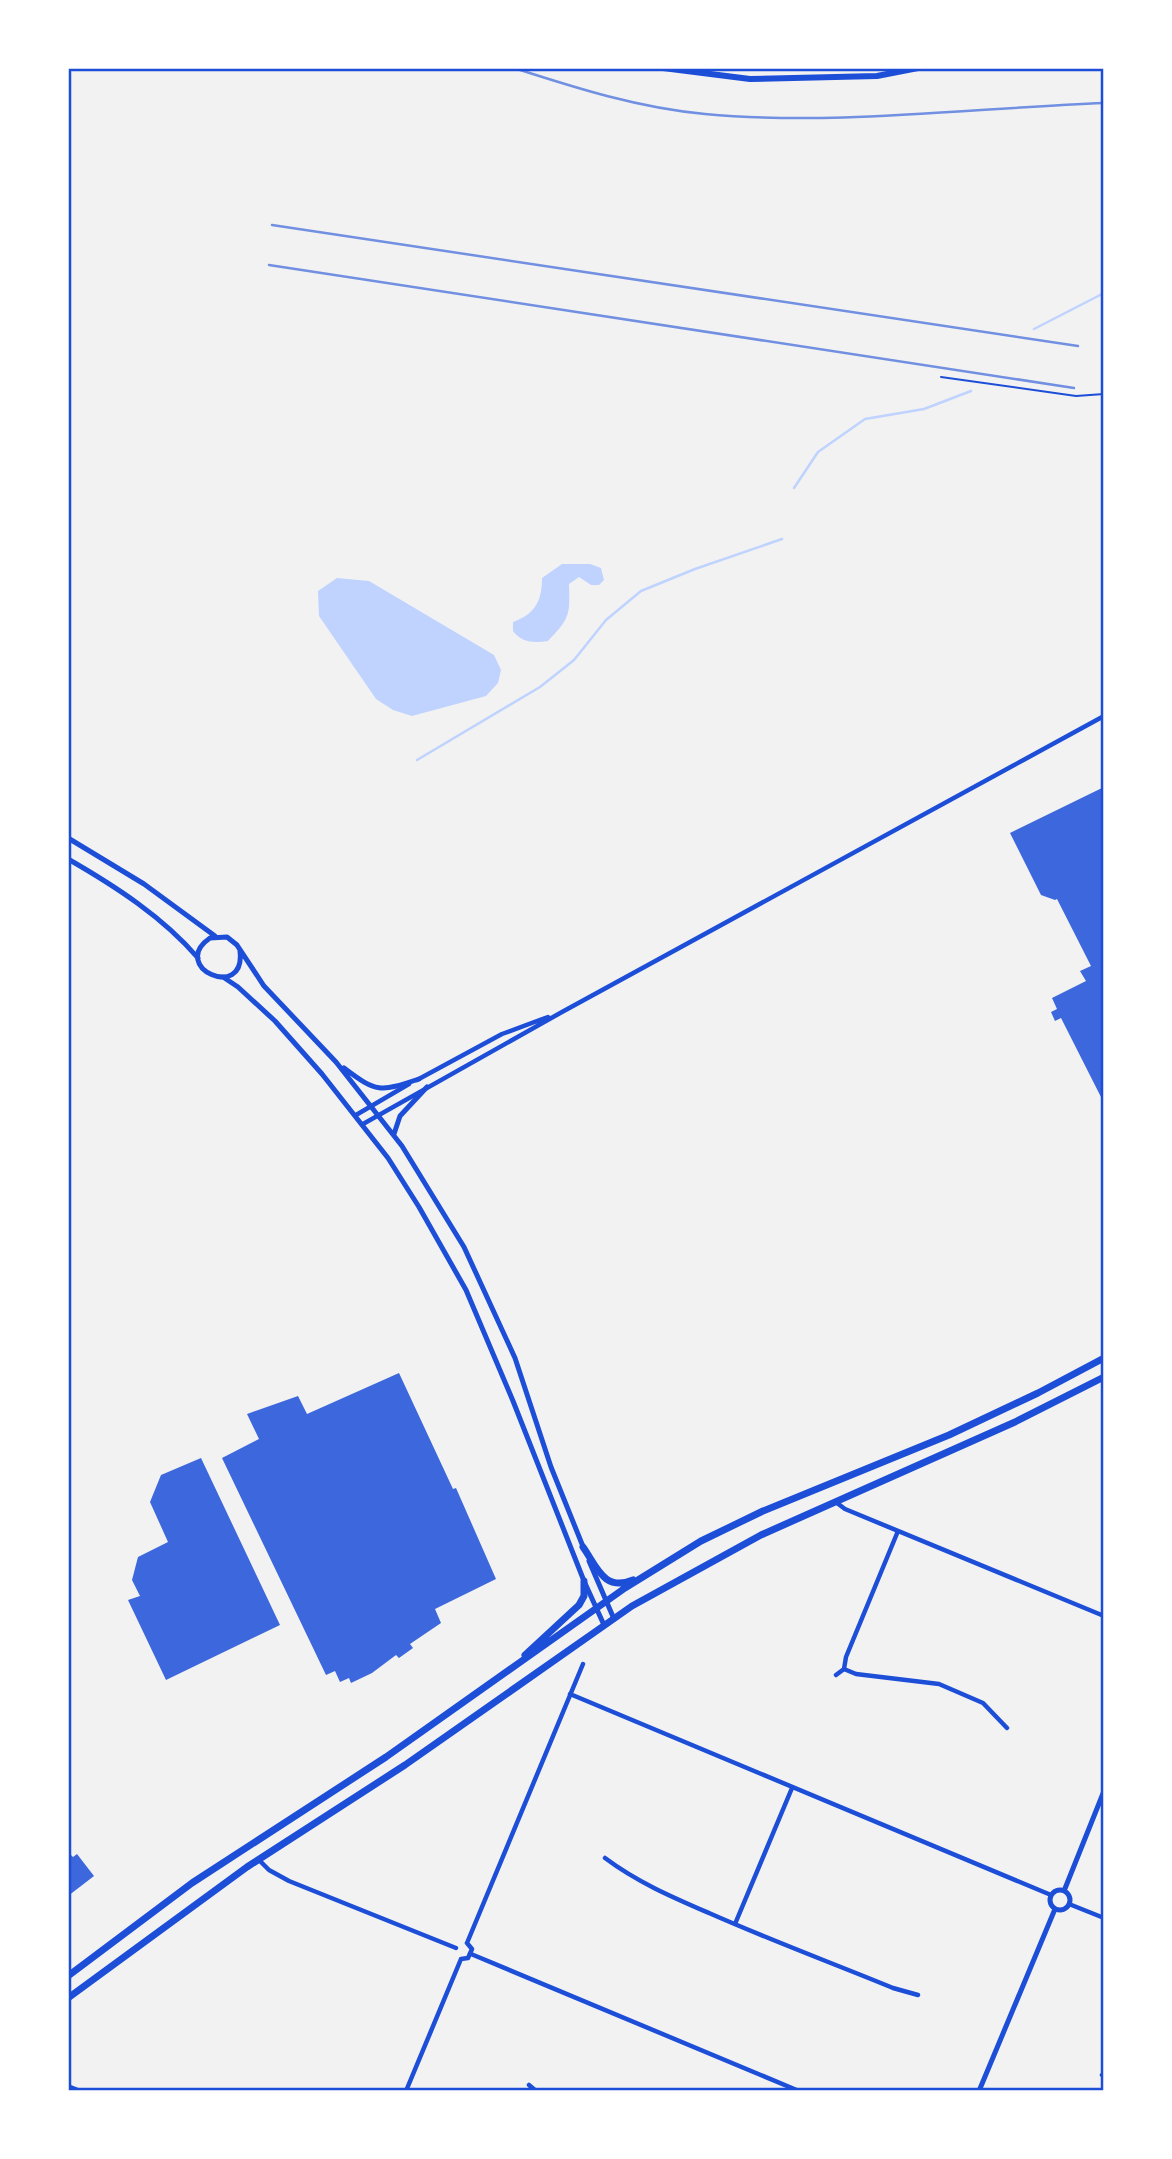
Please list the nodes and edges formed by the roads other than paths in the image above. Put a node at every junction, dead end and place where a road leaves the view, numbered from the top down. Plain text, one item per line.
1 (663, 68) edge
2 (918, 68) edge
3 (941, 377) dead end
4 (1104, 394) edge
5 (1104, 716) edge
6 (68, 838) edge
7 (68, 859) edge
8 (215, 936) junction
9 (240, 951) junction
10 (198, 957) junction
11 (223, 977) junction
12 (562, 1012) junction
13 (336, 1062) junction
14 (419, 1079) junction
15 (427, 1087) junction
16 (370, 1106) junction
17 (377, 1114) junction
18 (356, 1115) junction
19 (362, 1124) junction
20 (394, 1135) junction
21 (1104, 1357) edge
22 (1104, 1377) edge
23 (836, 1502) junction
24 (898, 1531) junction
25 (583, 1547) junction
26 (652, 1572) junction
27 (584, 1581) junction
28 (605, 1602) junction
29 (596, 1609) junction
30 (1104, 1616) edge
31 (614, 1619) junction
32 (604, 1625) junction
33 (583, 1664) dead end
34 (513, 1668) junction
35 (844, 1669) junction
36 (836, 1675) dead end
37 (570, 1694) junction
38 (1007, 1728) dead end
39 (792, 1788) junction
40 (1104, 1791) edge
41 (605, 1858) dead end
42 (259, 1860) junction
43 (1064, 1891) junction
44 (1051, 1895) junction
45 (1069, 1904) junction
46 (1055, 1909) junction
47 (1104, 1918) edge
48 (735, 1924) junction
49 (467, 1943) junction
50 (456, 1948) junction
51 (471, 1954) junction
52 (461, 1959) junction
53 (68, 1976) edge
54 (918, 1995) dead end
55 (68, 1998) edge
56 (529, 2085) dead end
57 (68, 2087) edge
58 (78, 2091) edge
59 (406, 2091) edge
60 (536, 2091) edge
61 (799, 2091) edge
62 (979, 2091) edge

1 - 2 main road
3 - 4 lane
5 - 12 street
6 - 8 street
7 - 10 street
8 - 9 street
8 - 10 street
9 - 11 street
9 - 13 street
10 - 11 street
11 - 18 street
12 - 14 street
12 - 15 street
13 - 14 street
13 - 16 street
14 - 16 street
15 - 17 street
15 - 20 street
16 - 17 street
16 - 18 street
17 - 19 street
17 - 20 street
18 - 19 street
19 - 27 street
20 - 25 street
21 - 26 highway
22 - 23 highway
23 - 24 street
23 - 31 highway
24 - 30 street
24 - 35 street
25 - 26 highway
25 - 28 street
26 - 28 highway
27 - 29 street
27 - 34 highway
28 - 29 highway
28 - 31 street
29 - 32 street
29 - 34 highway
31 - 32 highway
32 - 42 highway
33 - 37 street
34 - 53 highway
35 - 36 street
35 - 38 street
37 - 39 street
37 - 49 street
39 - 44 street
39 - 48 street
40 - 43 street
41 - 48 street
42 - 50 street
42 - 55 highway
43 - 44 street
43 - 45 street
44 - 46 street
45 - 46 street
45 - 47 street
46 - 62 street
48 - 54 street
49 - 50 street
49 - 51 street
50 - 52 street
51 - 52 street
51 - 61 street
52 - 59 street
56 - 60 street
57 - 58 main road

